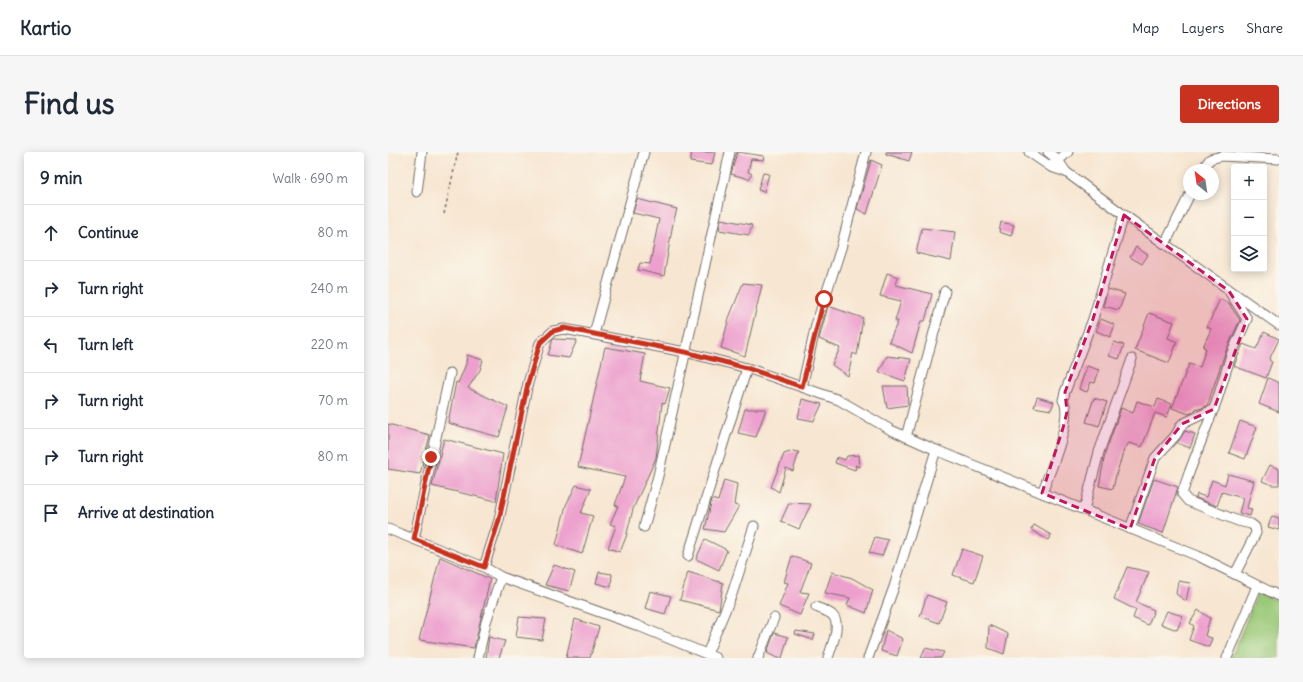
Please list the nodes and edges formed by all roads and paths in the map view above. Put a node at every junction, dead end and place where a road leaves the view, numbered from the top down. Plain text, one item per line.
1 (422, 152) edge
2 (458, 152) edge
3 (644, 152) edge
4 (730, 152) edge
5 (866, 152) edge
6 (1028, 152) edge
7 (1068, 152) edge
8 (1044, 154) edge
9 (1279, 159) edge
10 (1058, 160) junction
11 (1206, 164) edge
12 (1051, 167) junction
13 (1066, 172) junction
14 (417, 192) dead end
15 (1187, 200) edge
16 (444, 214) dead end
17 (1124, 215) junction
18 (1165, 244) junction
19 (945, 291) dead end
20 (1229, 291) junction
21 (1279, 325) edge
22 (594, 334) junction
23 (685, 352) junction
24 (1132, 359) dead end
25 (747, 368) junction
26 (450, 373) dead end
27 (802, 387) junction
28 (1214, 409) junction
29 (906, 437) junction
30 (936, 450) junction
31 (1042, 493) junction
32 (1084, 510) junction
33 (754, 526) dead end
34 (644, 527) dead end
35 (388, 529) edge
36 (1130, 529) junction
37 (414, 539) junction
38 (688, 556) dead end
39 (484, 567) junction
40 (1236, 574) junction
41 (501, 577) junction
42 (1257, 586) junction
43 (1279, 596) edge
44 (816, 607) dead end
45 (774, 618) dead end
46 (707, 654) junction
47 (478, 658) edge
48 (716, 658) edge
49 (758, 658) edge
50 (828, 658) edge
51 (868, 658) edge
52 (1227, 658) edge

1 - 14 street
2 - 16 path
3 - 22 street
4 - 23 street
5 - 27 street
6 - 8 street
7 - 10 street
8 - 10 street
8 - 12 street
9 - 11 street
10 - 12 street
10 - 13 street
12 - 13 street
13 - 17 street
15 - 18 street
17 - 18 street
17 - 31 street
18 - 20 street
19 - 29 street
20 - 21 street
20 - 28 street
22 - 23 street
22 - 39 street
23 - 25 street
23 - 34 street
24 - 32 street
25 - 27 street
25 - 38 street
26 - 37 street
27 - 29 street
28 - 36 street
28 - 40 street
29 - 30 street
30 - 31 street
30 - 51 street
31 - 32 street
32 - 36 street
33 - 46 street
35 - 37 street
36 - 40 street
37 - 39 street
39 - 41 street
40 - 42 street
41 - 46 street
41 - 47 street
42 - 43 street
42 - 52 street
44 - 50 street
45 - 49 street
46 - 48 street

